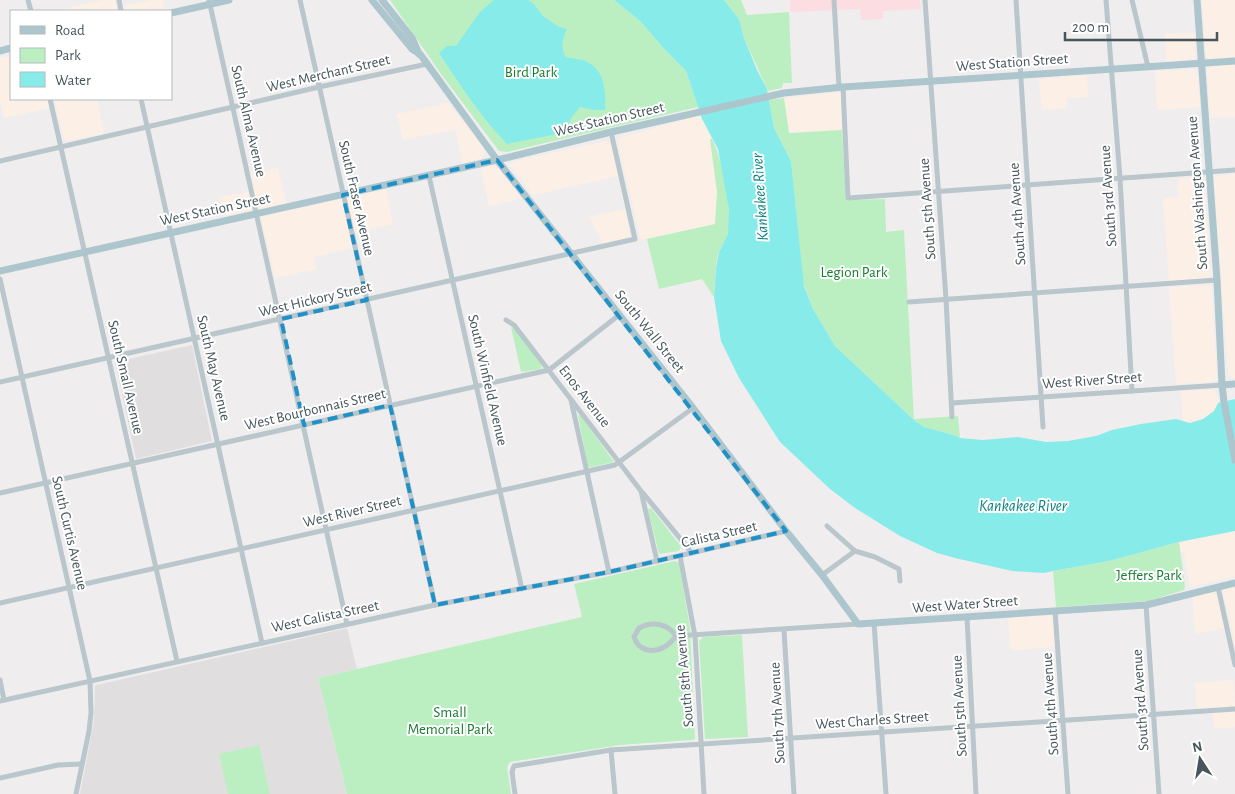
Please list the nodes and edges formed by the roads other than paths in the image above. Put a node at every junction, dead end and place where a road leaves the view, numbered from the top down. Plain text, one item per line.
1 (229, 0) edge
2 (300, 0) edge
3 (372, 0) edge
4 (382, 0) edge
5 (387, 0) edge
6 (834, 0) edge
7 (925, 0) edge
8 (1016, 0) edge
9 (1106, 0) edge
10 (1132, 0) edge
11 (1197, 0) edge
12 (209, 2) edge
13 (172, 13) edge
14 (399, 22) junction
15 (420, 54) junction
16 (1235, 62) edge
17 (427, 64) junction
18 (1202, 64) junction
19 (1148, 67) junction
20 (1111, 70) junction
21 (1021, 75) junction
22 (930, 81) junction
23 (320, 87) junction
24 (841, 87) junction
25 (50, 100) edge
26 (141, 100) edge
27 (232, 108) junction
28 (148, 128) junction
29 (611, 132) junction
30 (61, 146) junction
31 (497, 160) junction
32 (0, 161) edge
33 (1235, 170) edge
34 (1209, 171) junction
35 (429, 176) junction
36 (1120, 178) junction
37 (1028, 184) junction
38 (938, 191) junction
39 (344, 194) junction
40 (257, 214) junction
41 (171, 233) junction
42 (85, 252) junction
43 (572, 254) junction
44 (0, 271) edge
45 (0, 278) edge
46 (453, 280) junction
47 (1217, 280) junction
48 (1126, 286) junction
49 (1035, 293) junction
50 (946, 299) junction
51 (367, 300) junction
52 (909, 302) dead end
53 (619, 315) junction
54 (281, 319) junction
55 (506, 320) dead end
56 (194, 338) junction
57 (108, 358) junction
58 (549, 370) junction
59 (22, 377) junction
60 (0, 382) edge
61 (1235, 384) edge
62 (1222, 385) junction
63 (476, 386) junction
64 (1132, 391) junction
65 (570, 397) junction
66 (1041, 397) junction
67 (952, 403) junction
68 (390, 405) junction
69 (693, 408) junction
70 (952, 417) dead end
71 (304, 425) junction
72 (1043, 427) dead end
73 (218, 444) junction
74 (1235, 460) edge
75 (620, 462) junction
76 (132, 463) junction
77 (587, 472) junction
78 (46, 482) junction
79 (641, 491) junction
80 (500, 492) junction
81 (0, 493) edge
82 (414, 511) junction
83 (827, 526) dead end
84 (328, 530) junction
85 (786, 531) junction
86 (241, 550) junction
87 (855, 551) junction
88 (692, 553) junction
89 (680, 556) junction
90 (657, 561) junction
91 (156, 568) junction
92 (610, 572) junction
93 (822, 575) junction
94 (900, 581) dead end
95 (1235, 583) edge
96 (1218, 587) junction
97 (69, 588) junction
98 (522, 589) junction
99 (0, 603) edge
100 (435, 605) junction
101 (1146, 605) junction
102 (1055, 611) junction
103 (967, 617) junction
104 (874, 623) junction
105 (347, 624) junction
106 (858, 624) junction
107 (784, 630) junction
108 (676, 636) junction
109 (695, 636) junction
110 (262, 643) junction
111 (177, 661) junction
112 (1235, 665) edge
113 (0, 680) edge
114 (90, 681) junction
115 (2, 700) edge
116 (1235, 709) edge
117 (1154, 714) junction
118 (1064, 720) junction
119 (973, 726) junction
120 (882, 732) junction
121 (791, 738) junction
122 (702, 744) junction
123 (611, 750) junction
124 (81, 764) junction
125 (0, 778) edge
126 (76, 794) edge
127 (515, 794) edge
128 (615, 794) edge
129 (704, 794) edge
130 (794, 794) edge
131 (886, 794) edge
132 (976, 794) edge
133 (1068, 794) edge
134 (1159, 794) edge

1 - 12 main road
2 - 23 street, South Fraser Avenue
3 - 15 main road, South Wall Street
4 - 14 main road, South Wall Street
5 - 14 main road
6 - 24 street
7 - 22 street, South 5th Avenue
8 - 21 street, South 4th Avenue
9 - 20 street, South 3rd Avenue
10 - 19 street
11 - 18 main road, South Washington Avenue
12 - 13 main road
12 - 27 street, South Alma Avenue
14 - 15 main road, South Wall Street
15 - 17 main road, South Wall Street
16 - 18 main road, West Station Street
17 - 23 street, West Merchant Street
17 - 31 main road, South Wall Street
18 - 19 main road, West Station Street
18 - 34 main road, South Washington Avenue
19 - 20 main road, West Station Street
20 - 21 main road, West Station Street
20 - 36 street, South 3rd Avenue
21 - 22 main road, West Station Street
21 - 37 street, South 4th Avenue
22 - 24 main road, West Station Street
22 - 38 street, South 5th Avenue
23 - 27 street, West Merchant Street
23 - 39 street, South Fraser Avenue
24 - 29 main road, West Station Street
24 - 38 street
25 - 30 street, South Small Avenue
26 - 28 street, South May Avenue
27 - 28 street, West Merchant Street
27 - 40 street, South Alma Avenue
28 - 30 street, West Merchant Street
28 - 41 street, South May Avenue
29 - 31 main road, West Station Street
29 - 43 street, West Hickory Street
30 - 32 street, West Merchant Street
30 - 42 street, South Small Avenue
31 - 35 main road, West Station Street
31 - 43 main road, South Wall Street
33 - 34 street
34 - 36 street
34 - 47 main road, South Washington Avenue
35 - 39 main road, West Station Street
35 - 46 street, South Winfield Avenue
36 - 37 street
36 - 48 street, South 3rd Avenue
37 - 38 street
37 - 49 street, South 4th Avenue
38 - 50 street, South 5th Avenue
39 - 40 main road, West Station Street
39 - 51 street, South Fraser Avenue
40 - 41 main road, West Station Street
40 - 54 street, South Alma Avenue
41 - 42 main road, West Station Street
41 - 56 street, South May Avenue
42 - 44 main road, West Station Street
42 - 57 street, South Small Avenue
43 - 46 street, West Hickory Street
43 - 53 main road, South Wall Street
45 - 59 street, South Curtis Avenue
46 - 51 street, West Hickory Street
46 - 63 street, South Winfield Avenue
47 - 48 street
47 - 62 main road, South Washington Avenue
48 - 49 street
48 - 64 street, South 3rd Avenue
49 - 50 street
49 - 66 street, South 4th Avenue
50 - 52 street
50 - 67 street, South 5th Avenue
51 - 54 street, West Hickory Street
51 - 68 street, South Fraser Avenue
53 - 58 street, West Bourbonnais Street
53 - 69 main road, South Wall Street
54 - 56 street, West Hickory Street
54 - 71 street, South Alma Avenue
55 - 58 street, Enos Avenue
56 - 57 street, West Hickory Street
56 - 73 street, South May Avenue
57 - 59 street, West Hickory Street
57 - 76 street, South Small Avenue
58 - 63 street, West Bourbonnais Street
58 - 65 street, Enos Avenue
59 - 60 street, West Hickory Street
59 - 78 street, South Curtis Avenue
61 - 62 main road, West River Street
62 - 64 street, West River Street
62 - 74 main road, South Washington Avenue
63 - 68 street, West Bourbonnais Street
63 - 80 street, South Winfield Avenue
64 - 66 street, West River Street
65 - 75 street, Enos Avenue
65 - 77 street
66 - 67 street, West River Street
66 - 72 street, South 4th Avenue
67 - 70 street, South 5th Avenue
68 - 71 street, West Bourbonnais Street
68 - 82 street, South Fraser Avenue
69 - 75 street, West River Street
69 - 85 main road, South Wall Street
71 - 73 street, West Bourbonnais Street
71 - 84 street, South Alma Avenue
73 - 76 street, West Bourbonnais Street
73 - 86 street, South May Avenue
75 - 77 street, West River Street
75 - 79 street, Enos Avenue
76 - 78 street, West Bourbonnais Street
76 - 91 street, South Small Avenue
77 - 80 street, West River Street
77 - 92 street
78 - 81 street, West Bourbonnais Street
78 - 97 street, South Curtis Avenue
79 - 88 street, Enos Avenue
79 - 90 street, Enos Avenue
80 - 82 street, West River Street
80 - 98 street, South Winfield Avenue
82 - 84 street, West River Street
82 - 100 street, South Fraser Avenue
83 - 87 street
84 - 86 street, West River Street
84 - 105 street, South Alma Avenue
85 - 88 street, Calista Street
85 - 93 main road, South Wall Street
86 - 91 street, West River Street
86 - 110 street, South May Avenue
87 - 93 street
87 - 94 street
88 - 89 street, Calista Street
89 - 90 street, Calista Street
89 - 109 street, South 8th Avenue
90 - 92 street, West Calista Street
91 - 97 street, West River Street
91 - 111 street, South Small Avenue
92 - 98 street, West Calista Street
93 - 106 main road, South Wall Street
95 - 96 main road, West Water Street
96 - 101 main road, West Water Street
96 - 112 street
97 - 99 street, West River Street
97 - 114 street, South Curtis Avenue
98 - 100 street, West Calista Street
100 - 105 street, West Calista Street
101 - 102 main road, West Water Street
101 - 117 street, South 3rd Avenue
102 - 103 main road, West Water Street
102 - 118 street, South 4th Avenue
103 - 104 main road, West Water Street
103 - 119 street, South 5th Avenue
104 - 106 main road, West Water Street
104 - 120 street
105 - 110 street, West Calista Street
106 - 107 street, West Water Street
107 - 109 street, West Water Street
107 - 121 street, South 7th Avenue
108 - 108 street
108 - 109 street, West Water Street
109 - 122 street, South 8th Avenue
110 - 111 street, West Calista Street
111 - 114 street, West Calista Street
113 - 115 street
114 - 115 street, West Calista Street
114 - 124 street, South Curtis Avenue
116 - 117 street, West Charles Street
117 - 118 street, West Charles Street
117 - 134 street, South 3rd Avenue
118 - 119 street, West Charles Street
118 - 133 street, South 4th Avenue
119 - 120 street, West Charles Street
119 - 132 street, South 5th Avenue
120 - 121 street, West Charles Street
120 - 131 street
121 - 122 street, West Charles Street
121 - 130 street, South 7th Avenue
122 - 123 street, West Charles Street
122 - 129 street, South 8th Avenue
123 - 127 street, West Charles Street
123 - 128 street
124 - 125 street
124 - 126 street, South Curtis Avenue

